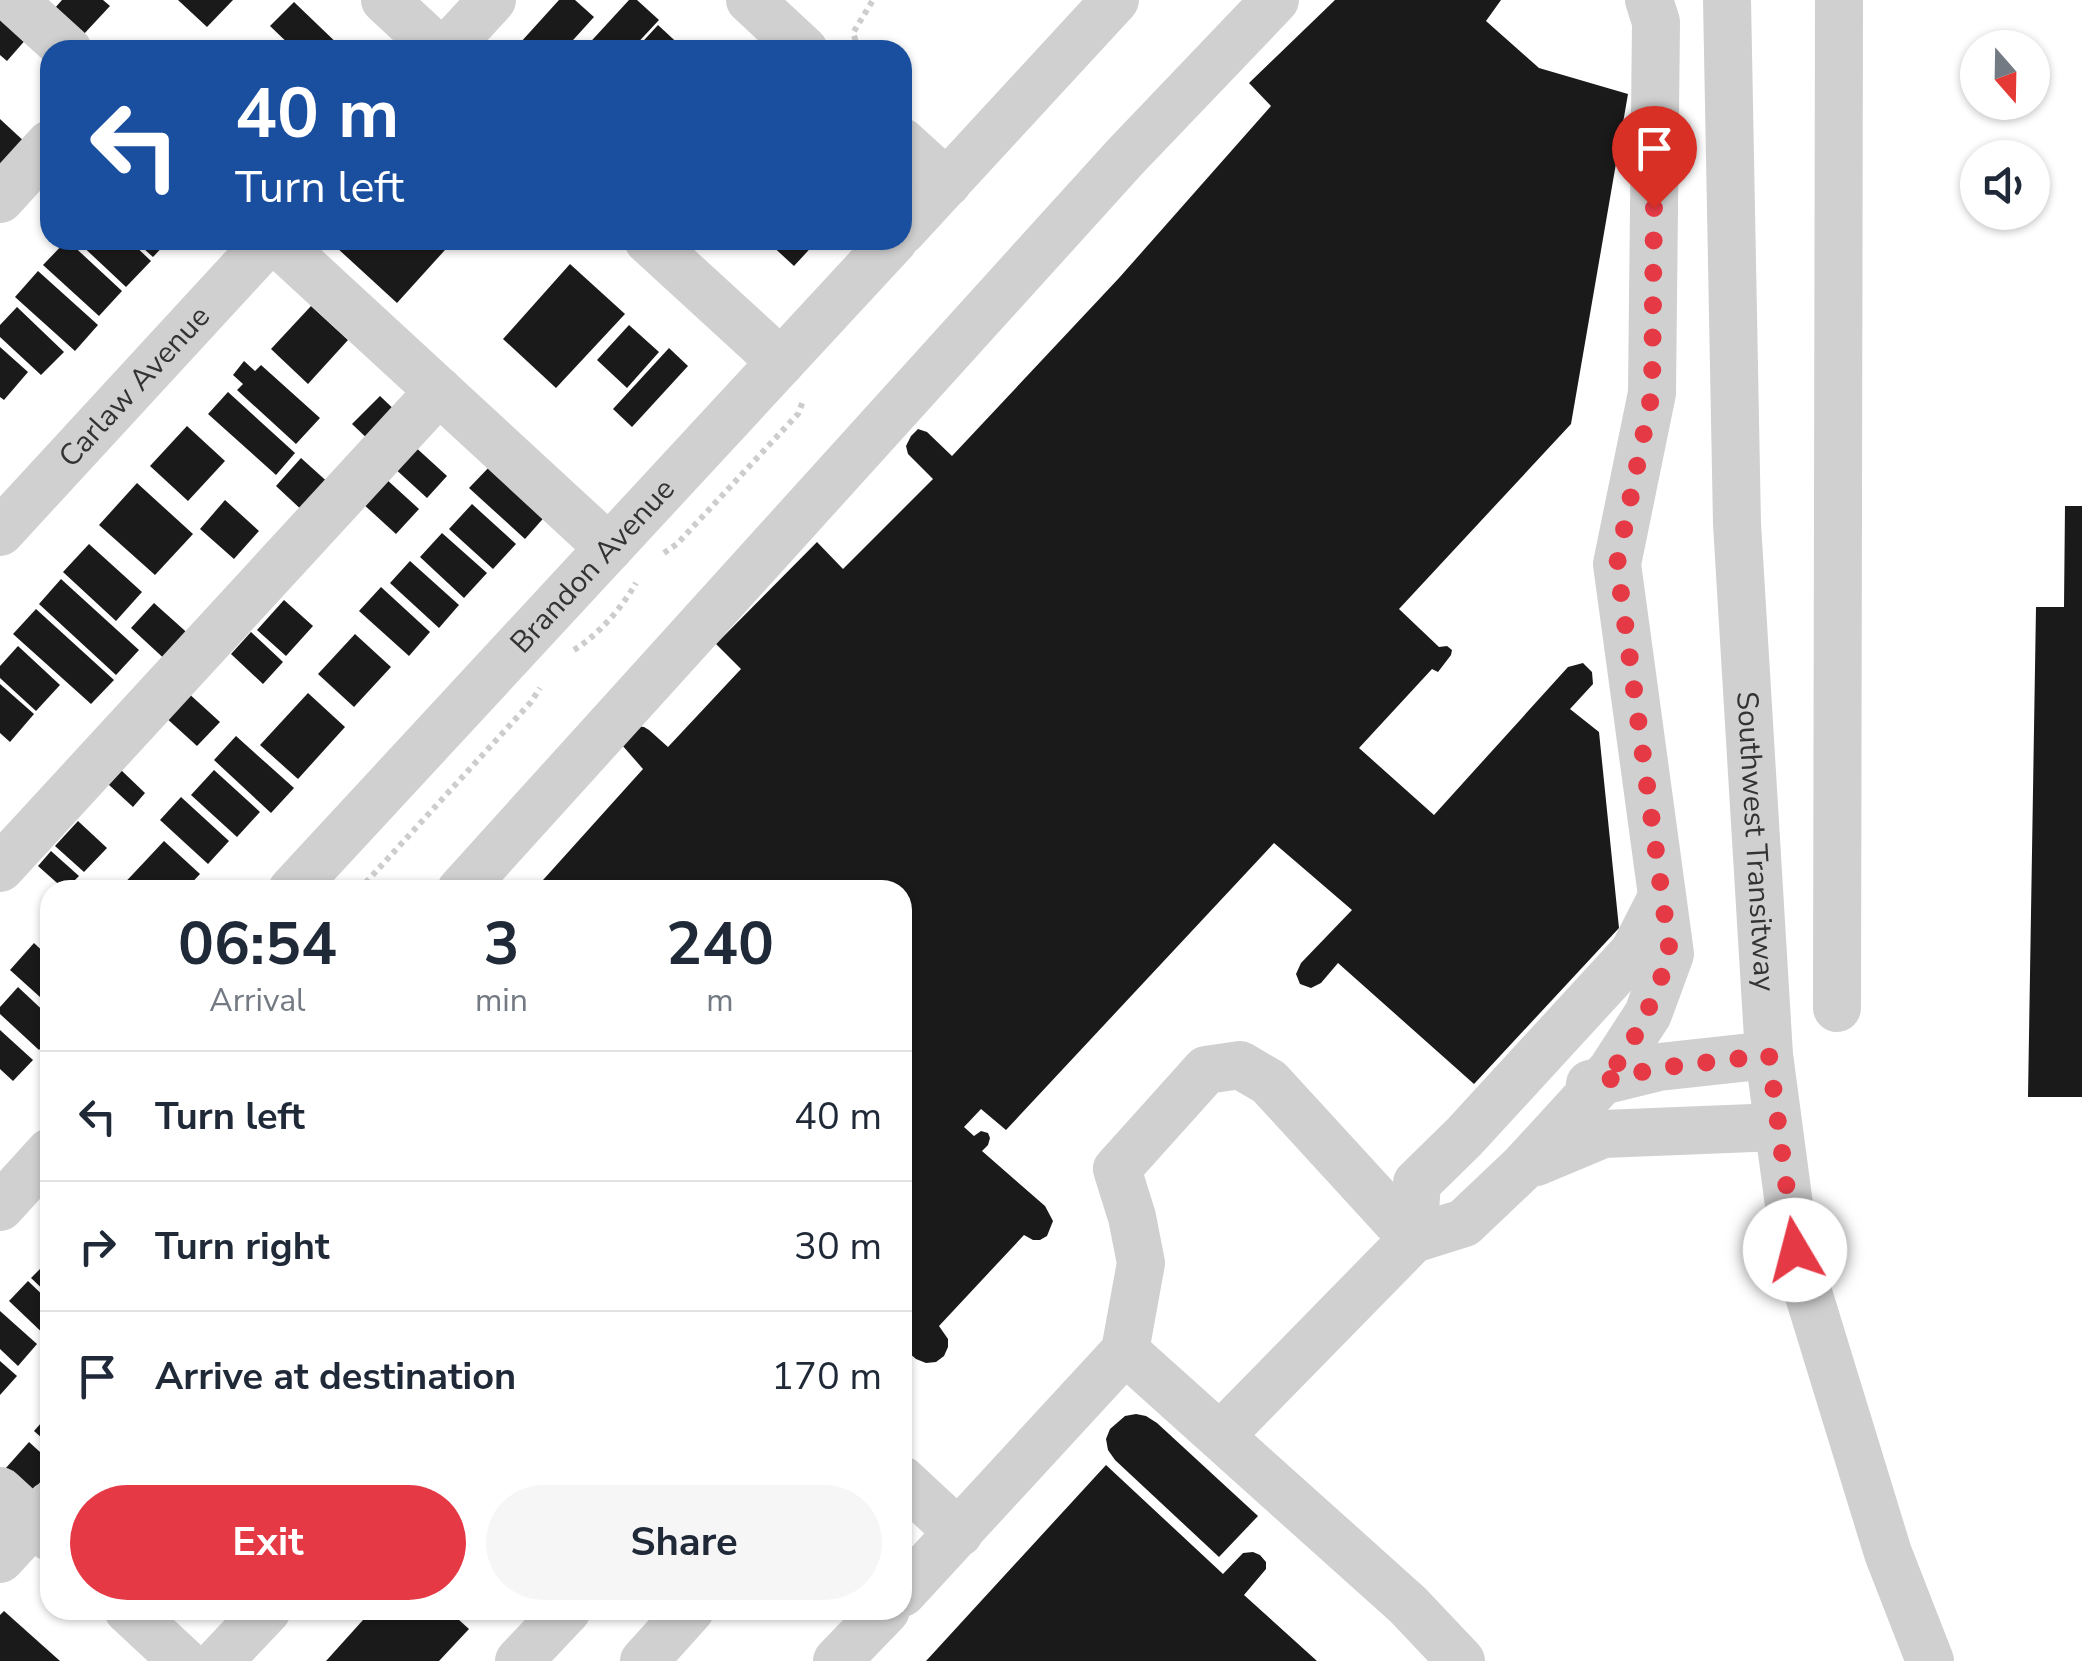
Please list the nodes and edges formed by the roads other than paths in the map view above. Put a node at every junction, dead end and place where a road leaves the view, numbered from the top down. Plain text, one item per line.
1 (14, 0) edge
2 (385, 0) edge
3 (492, 0) edge
4 (1115, 0) edge
5 (1275, 0) edge
6 (1649, 0) edge
7 (1727, 0) edge
8 (1839, 0) edge
9 (57, 40) edge
10 (431, 40) edge
11 (453, 40) edge
12 (912, 151) edge
13 (40, 155) edge
14 (947, 183) junction
15 (0, 198) edge
16 (912, 220) edge
17 (263, 250) edge
18 (283, 250) edge
19 (659, 250) edge
20 (885, 250) edge
21 (781, 362) junction
22 (439, 391) junction
23 (0, 532) edge
24 (609, 548) junction
25 (0, 868) edge
26 (301, 880) edge
27 (470, 880) edge
28 (1661, 899) junction
29 (1837, 1008) dead end
30 (1769, 1055) junction
31 (1602, 1081) junction
32 (1778, 1127) junction
33 (1464, 1136) junction
34 (40, 1163) edge
35 (1523, 1167) junction
36 (0, 1207) edge
37 (1413, 1240) junction
38 (1125, 1351) junction
39 (1221, 1435) junction
40 (912, 1489) edge
41 (0, 1491) edge
42 (40, 1519) edge
43 (40, 1526) edge
44 (959, 1533) junction
45 (0, 1559) edge
46 (912, 1582) edge
47 (139, 1620) edge
48 (258, 1620) edge
49 (558, 1620) edge
50 (681, 1620) edge
51 (877, 1620) edge
52 (183, 1661) edge
53 (219, 1661) edge
54 (519, 1661) edge
55 (644, 1661) edge
56 (838, 1661) edge
57 (1461, 1661) edge
58 (1930, 1661) edge

1 - 9 street
2 - 10 street
3 - 11 street
4 - 14 street
5 - 27 street
6 - 28 street
7 - 30 street, Southwest Transitway
8 - 29 street
12 - 14 street
13 - 15 street
14 - 16 street
17 - 23 street, Carlaw Avenue
18 - 22 street
19 - 21 street
20 - 21 street, Brandon Avenue
21 - 24 street, Brandon Avenue
22 - 24 street
22 - 25 street
24 - 26 street, Brandon Avenue
28 - 31 street
28 - 33 street
30 - 31 street
30 - 32 street, Southwest Transitway
31 - 33 street
31 - 35 street
32 - 35 street
32 - 58 street, Southwest Transitway
33 - 37 street
34 - 36 street
35 - 37 street
37 - 38 street
37 - 39 street
38 - 39 street
38 - 44 street
39 - 57 street
40 - 44 street
41 - 42 street
43 - 45 street
44 - 46 street
47 - 52 street
48 - 53 street
49 - 54 street
50 - 55 street
51 - 56 street

